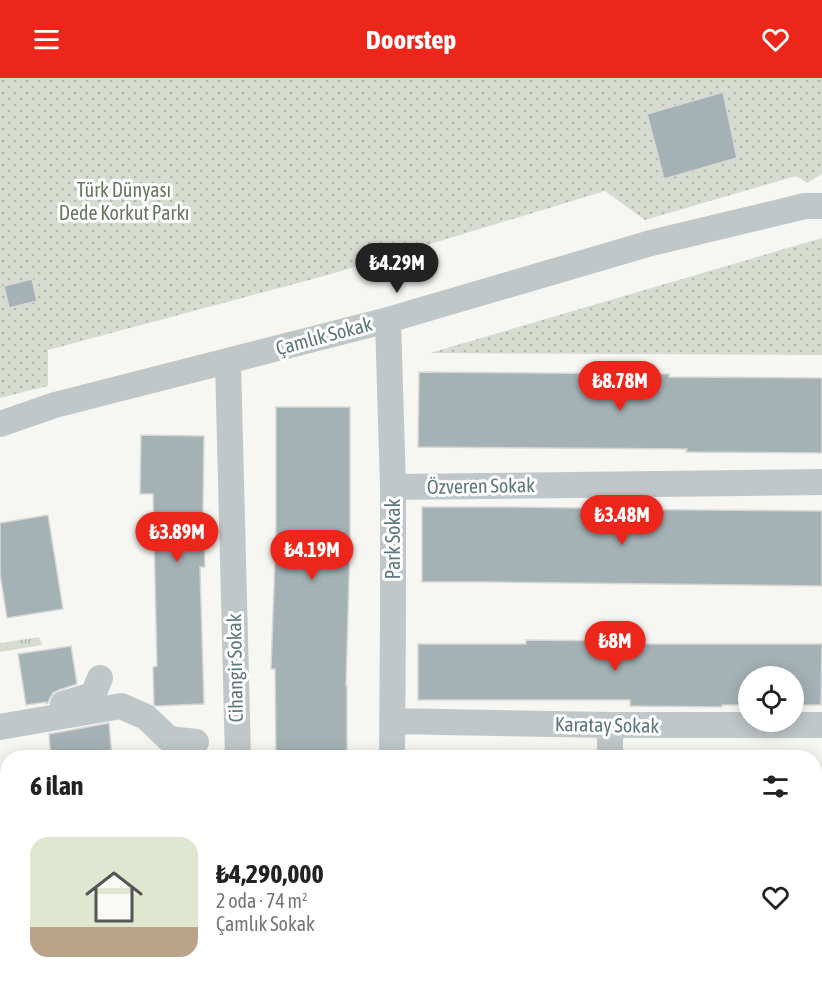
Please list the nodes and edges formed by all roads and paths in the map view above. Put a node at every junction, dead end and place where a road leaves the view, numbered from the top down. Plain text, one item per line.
1 (816, 202) edge
2 (388, 320) junction
3 (228, 362) junction
4 (0, 423) edge
5 (822, 482) edge
6 (393, 487) junction
7 (100, 678) dead end
8 (0, 712) edge
9 (392, 721) junction
10 (610, 725) junction
11 (822, 725) edge
12 (0, 727) edge
13 (196, 742) dead end
14 (237, 750) edge
15 (392, 750) edge
16 (610, 750) edge

1 - 2 street, Çamlık Sokak
2 - 3 street, Çamlık Sokak
2 - 6 street, Park Sokak
3 - 4 street, Çamlık Sokak
3 - 14 street, Cihangir Sokak
5 - 6 street, Özveren Sokak
6 - 9 street, Park Sokak
7 - 8 street
9 - 10 street, Karatay Sokak
9 - 15 street, Park Sokak
10 - 11 street, Karatay Sokak
10 - 16 street
12 - 13 street

